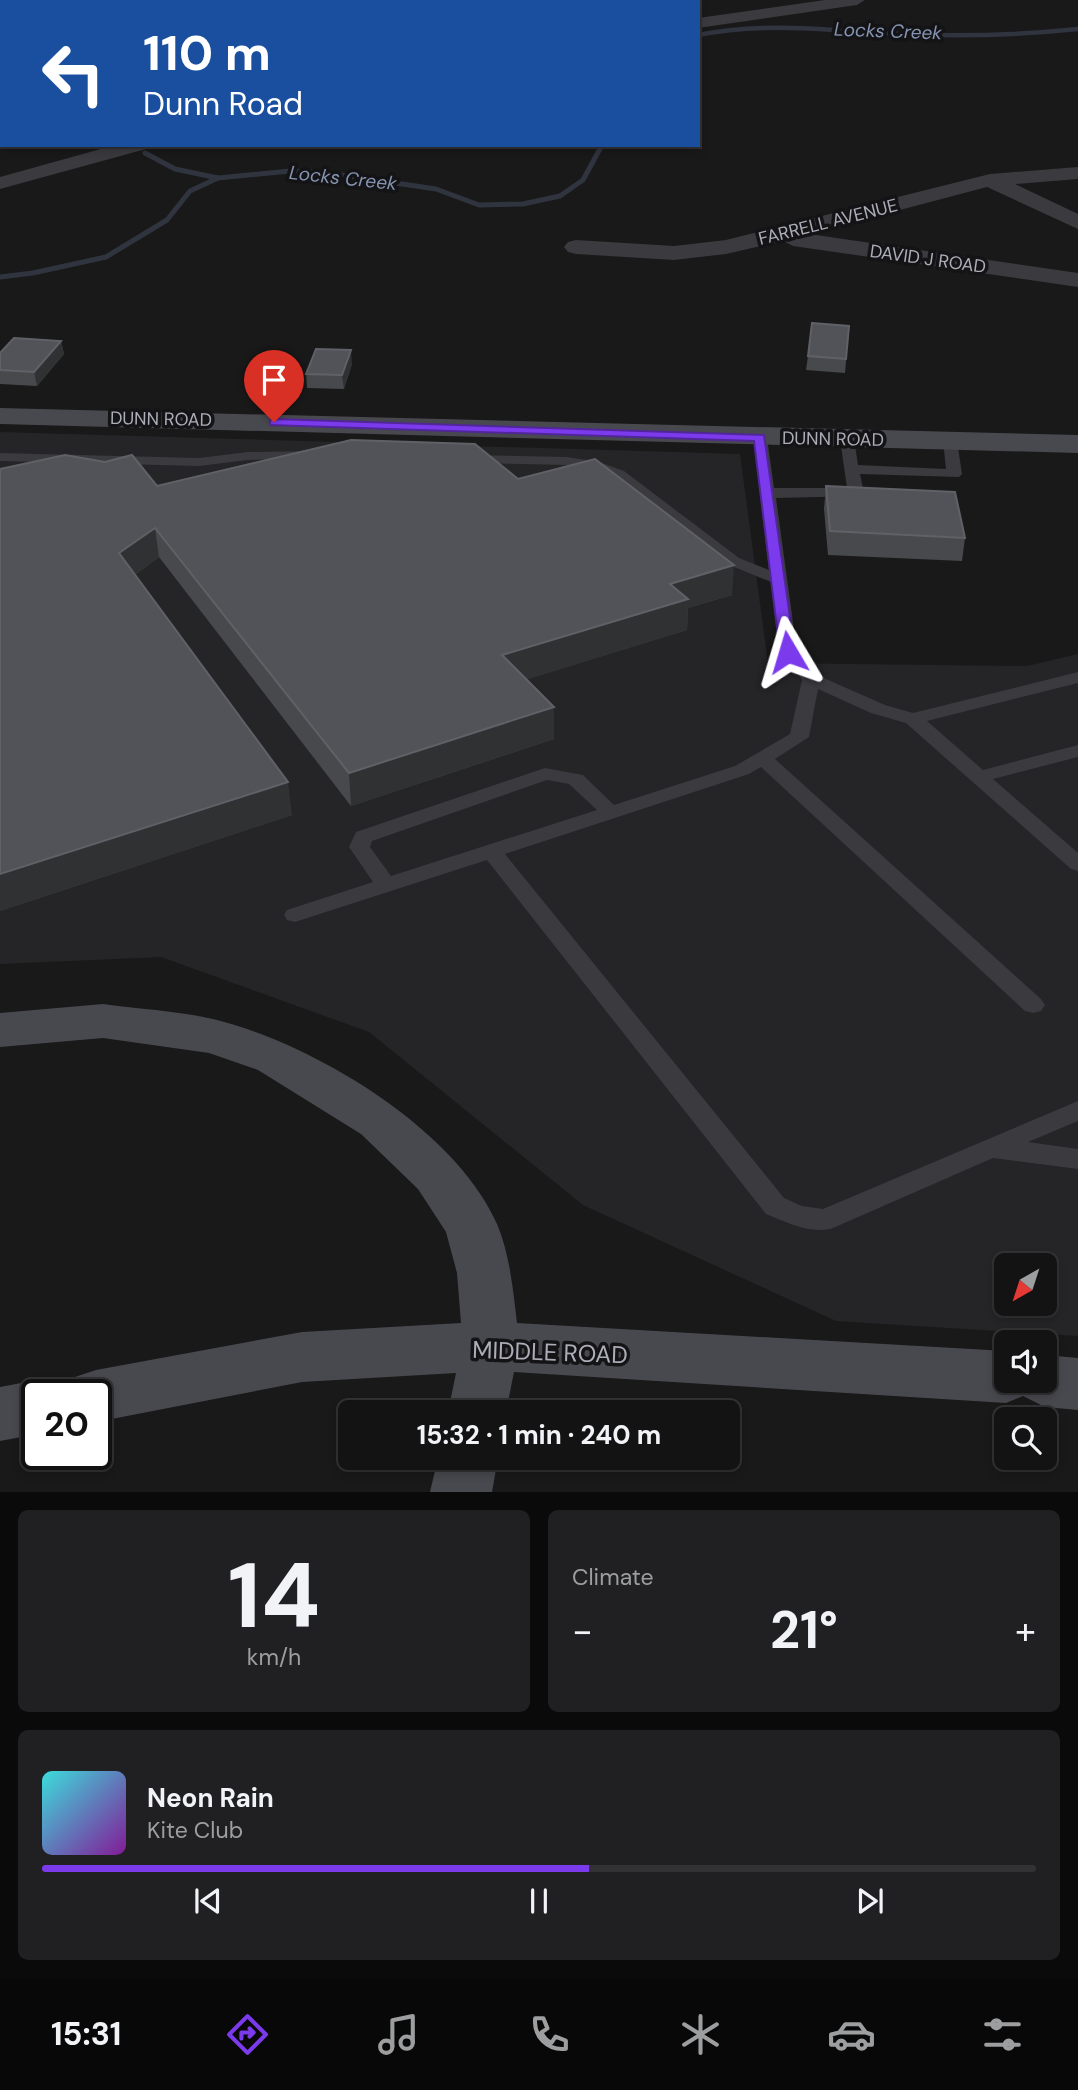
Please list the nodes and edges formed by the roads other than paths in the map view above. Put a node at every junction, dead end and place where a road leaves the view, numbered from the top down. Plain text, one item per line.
1 (857, 0) edge
2 (700, 23) edge
3 (132, 147) edge
4 (1078, 173) edge
5 (990, 180) junction
6 (0, 183) edge
7 (1078, 222) edge
8 (777, 236) junction
9 (576, 247) dead end
10 (1078, 281) edge
11 (0, 416) edge
12 (760, 437) junction
13 (847, 439) junction
14 (950, 441) junction
15 (1078, 444) edge
16 (328, 455) edge
17 (0, 457) edge
18 (448, 458) edge
19 (851, 469) junction
20 (767, 493) junction
21 (778, 579) junction
22 (1078, 677) edge
23 (811, 679) junction
24 (913, 719) junction
25 (1078, 751) edge
26 (764, 758) junction
27 (978, 777) junction
28 (610, 813) junction
29 (491, 851) junction
30 (1078, 864) edge
31 (386, 885) junction
32 (295, 915) dead end
33 (1033, 1005) dead end
34 (0, 1030) edge
35 (1078, 1110) edge
36 (993, 1147) junction
37 (1078, 1159) edge
38 (491, 1346) junction
39 (994, 1376) edge
40 (1057, 1382) edge
41 (1078, 1384) edge
42 (112, 1393) edge
43 (480, 1400) edge
44 (21, 1410) edge
45 (0, 1414) edge
46 (466, 1470) edge
47 (461, 1492) edge

1 - 2 street
3 - 6 street
4 - 5 street, FARRELL AVENUE
5 - 7 street
5 - 8 street, FARRELL AVENUE
8 - 9 street, FARRELL AVENUE
8 - 10 street, DAVID J ROAD
11 - 12 main road, DUNN ROAD
12 - 13 main road, DUNN ROAD
12 - 20 lane
13 - 14 main road, DUNN ROAD
13 - 19 lane
14 - 15 main road, DUNN ROAD
14 - 19 lane
16 - 17 lane
18 - 21 lane
19 - 20 lane
20 - 21 lane
21 - 23 lane
22 - 24 lane
23 - 24 lane
23 - 26 lane
24 - 27 lane
25 - 27 lane
26 - 28 lane
26 - 33 lane
27 - 30 lane
28 - 29 lane
28 - 31 lane
29 - 31 lane
29 - 36 lane
31 - 32 lane
34 - 38 main road
35 - 36 lane
36 - 37 lane
38 - 39 main road, MIDDLE ROAD
38 - 42 main road, MIDDLE ROAD
38 - 43 main road
40 - 41 main road
44 - 45 main road
46 - 47 main road

